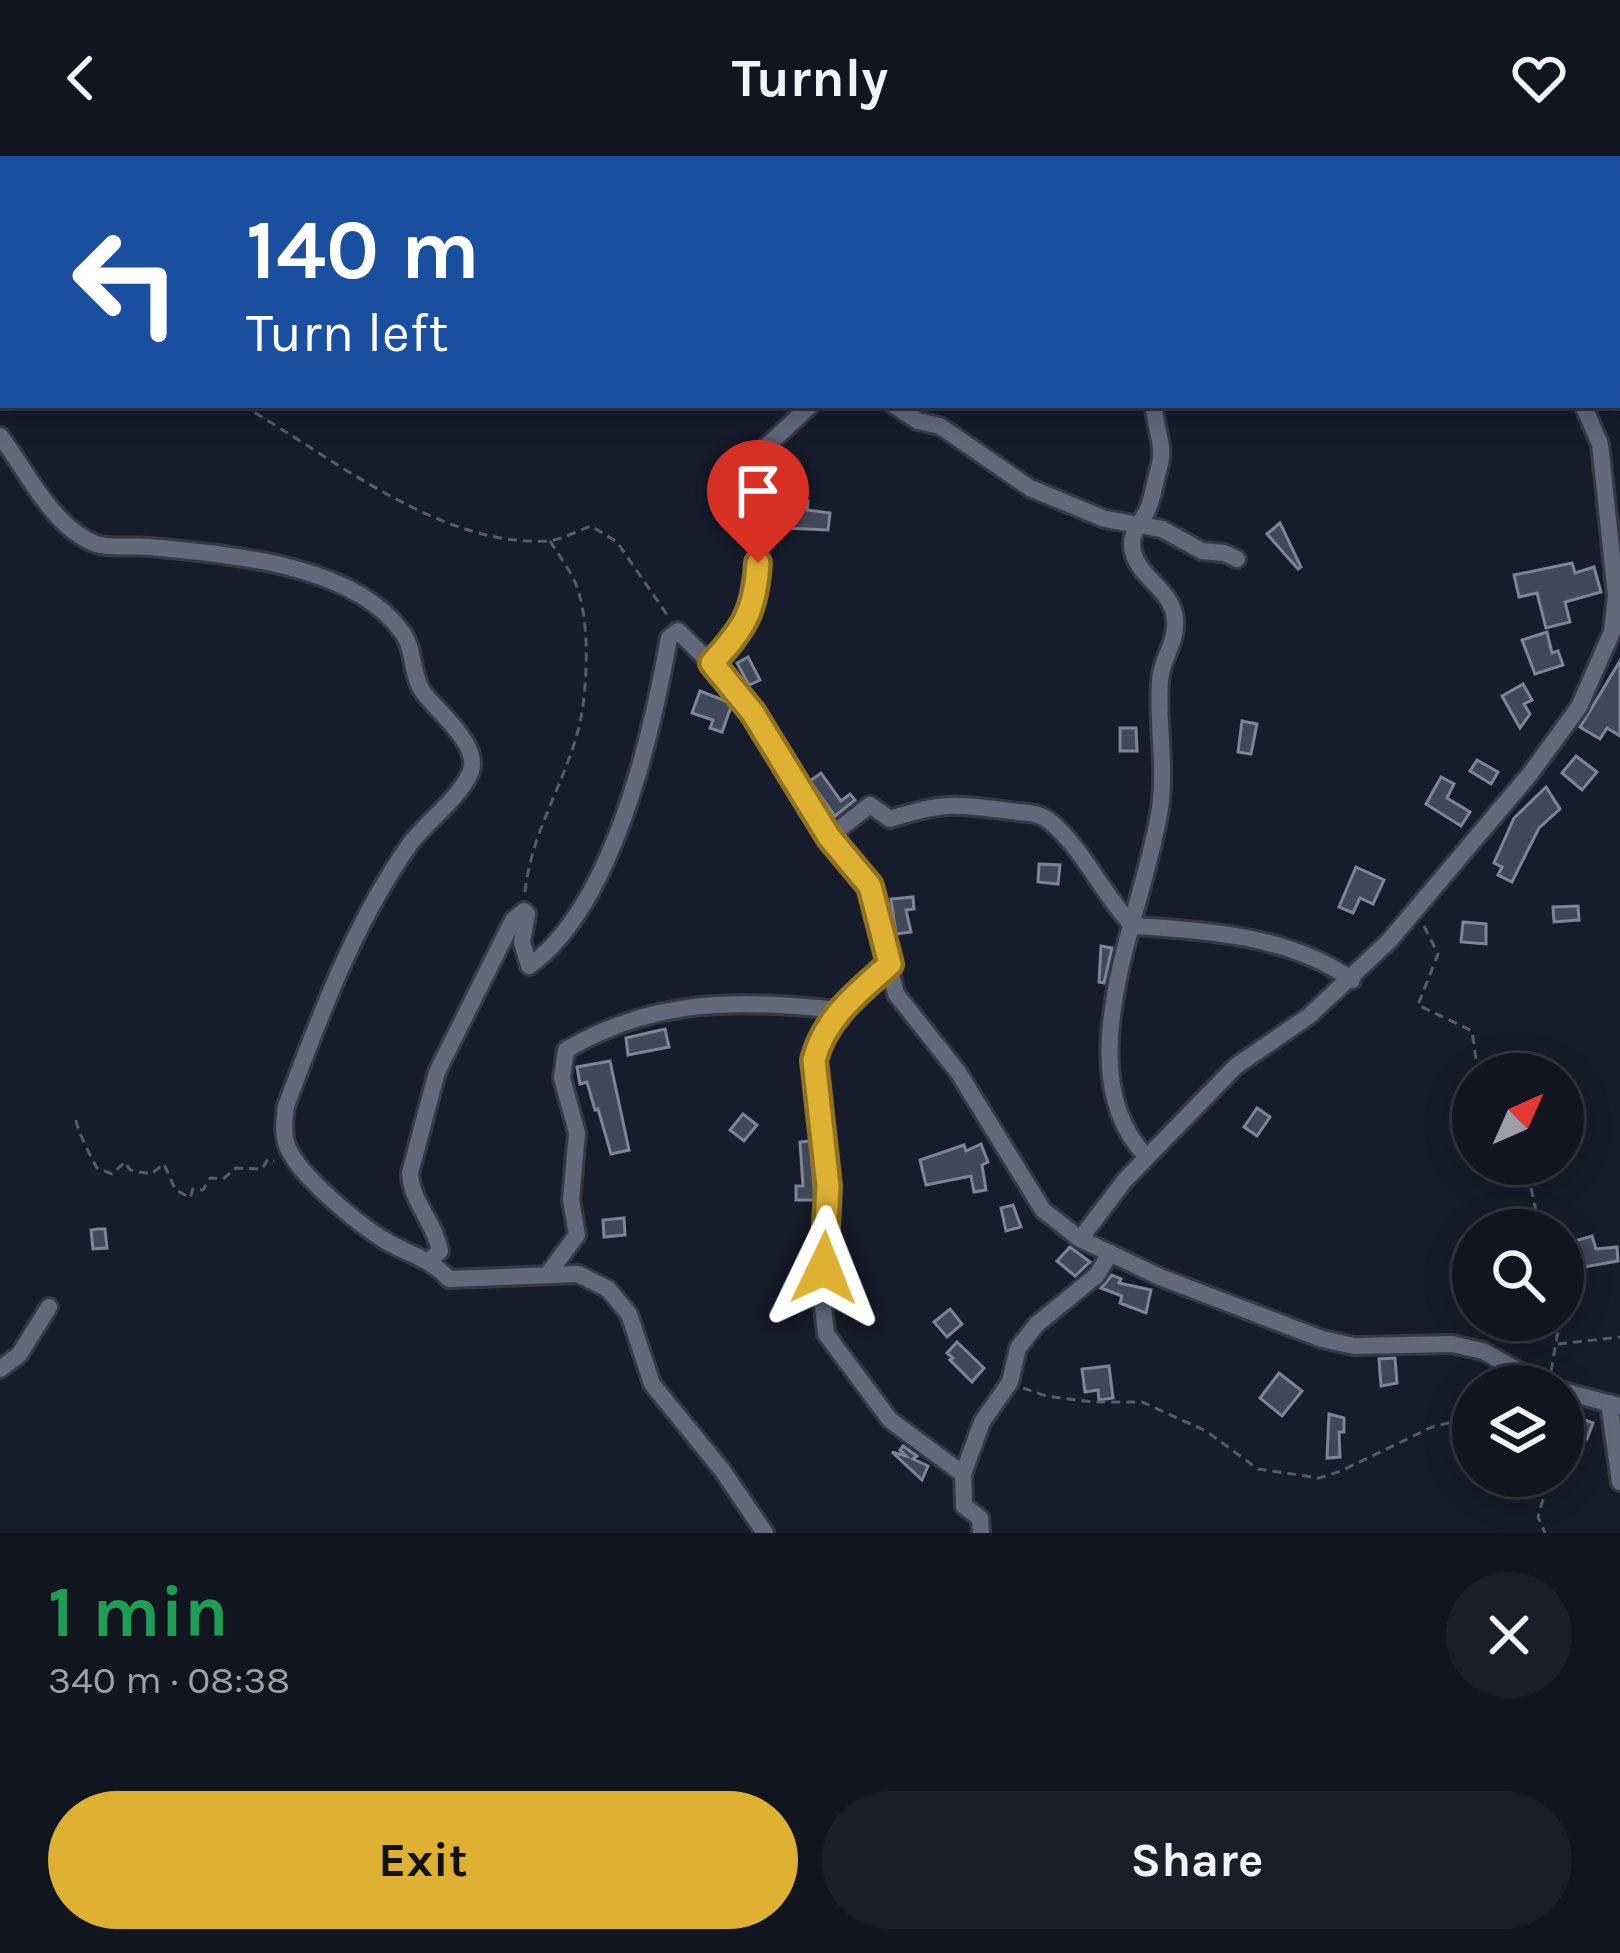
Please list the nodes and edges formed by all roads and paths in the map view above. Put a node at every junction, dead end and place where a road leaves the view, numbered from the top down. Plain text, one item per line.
1 (247, 408) edge
2 (808, 408) edge
3 (898, 408) edge
4 (1154, 408) edge
5 (1584, 408) edge
6 (0, 436) edge
7 (1136, 524) junction
8 (550, 541) junction
9 (1237, 559) dead end
10 (1618, 592) edge
11 (678, 631) junction
12 (712, 663) junction
13 (829, 837) junction
14 (1415, 908) junction
15 (524, 911) junction
16 (1133, 926) junction
17 (890, 964) junction
18 (1352, 980) junction
19 (839, 1010) junction
20 (1475, 1053) edge
21 (76, 1120) dead end
22 (1147, 1156) junction
23 (299, 1163) junction
24 (1080, 1239) junction
25 (1110, 1253) junction
26 (430, 1260) junction
27 (547, 1275) junction
28 (49, 1307) dead end
29 (1620, 1336) edge
30 (1556, 1341) edge
31 (1556, 1344) junction
32 (1509, 1365) edge
33 (1552, 1365) edge
34 (0, 1369) edge
35 (1010, 1382) junction
36 (1584, 1397) edge
37 (1615, 1405) edge
38 (1452, 1422) edge
39 (963, 1474) junction
40 (1620, 1482) edge
41 (1544, 1497) edge
42 (766, 1533) edge
43 (980, 1533) edge
44 (1545, 1533) edge

1 - 8 path
2 - 12 street
3 - 7 street
4 - 7 street
5 - 10 street
6 - 23 street
7 - 9 street
7 - 16 street
8 - 11 path
8 - 15 path
10 - 14 street
11 - 12 street
11 - 15 street
12 - 13 street
13 - 16 street
13 - 17 street
14 - 18 street
14 - 20 path
15 - 26 street
16 - 18 street
16 - 22 street
17 - 19 street
17 - 24 street
18 - 22 street
19 - 27 street
19 - 39 street
21 - 23 path
22 - 24 street
23 - 26 street
24 - 25 street
25 - 32 street
25 - 35 street
26 - 27 street
27 - 42 street
28 - 34 street
29 - 31 path
30 - 31 path
31 - 33 path
35 - 38 path
35 - 39 street
36 - 37 street
37 - 40 street
39 - 43 street
41 - 44 path

